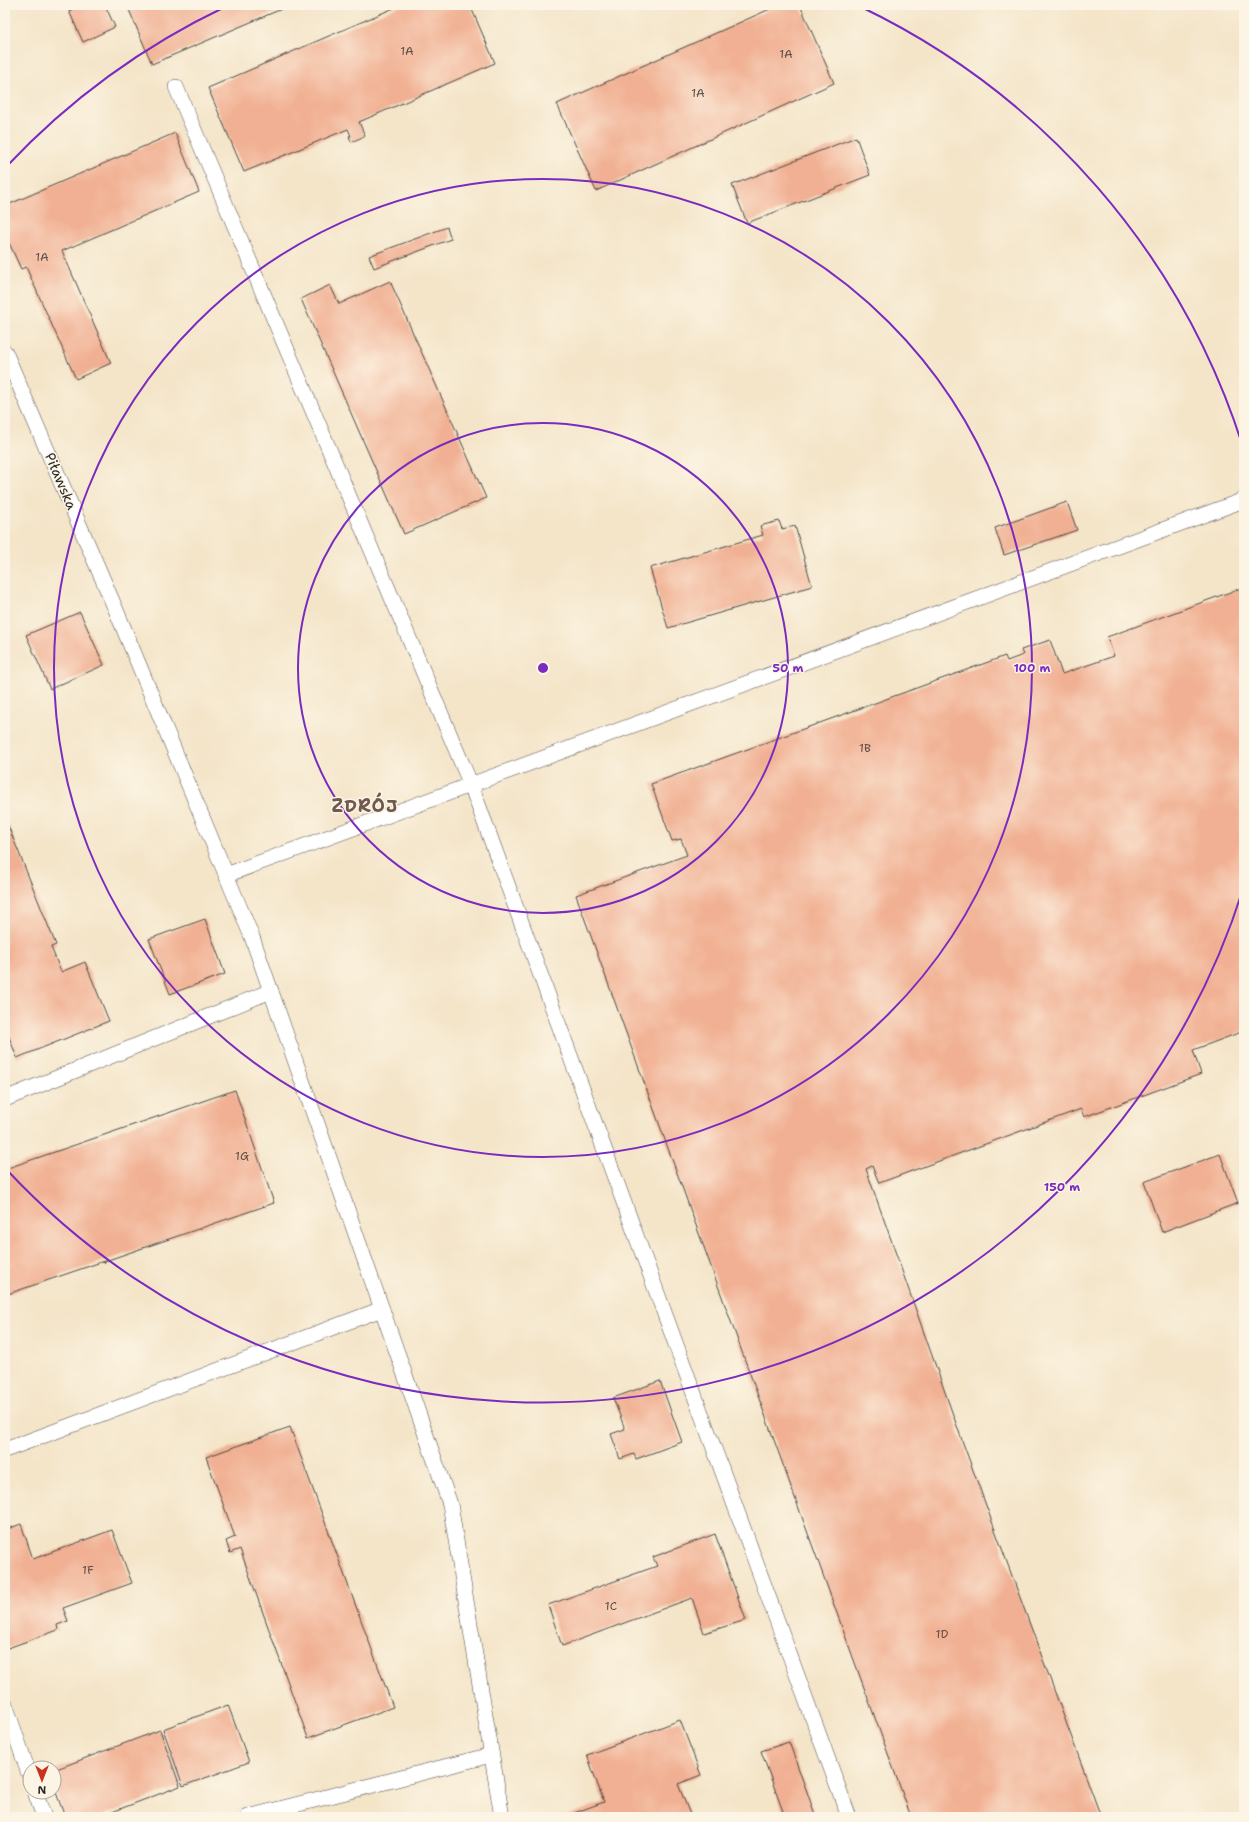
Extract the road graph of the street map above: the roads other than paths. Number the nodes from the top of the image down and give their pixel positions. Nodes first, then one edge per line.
1 (176, 87) dead end
2 (5, 352) edge
3 (1244, 500) edge
4 (471, 785) junction
5 (226, 875) junction
6 (271, 992) junction
7 (5, 1099) edge
8 (382, 1309) junction
9 (5, 1450) edge
10 (5, 1704) edge
11 (491, 1755) junction
12 (24, 1760) edge
13 (38, 1800) edge
14 (44, 1817) edge
15 (248, 1817) edge
16 (502, 1817) edge
17 (849, 1817) edge

1 - 4 lane
2 - 5 lane, Piławska
3 - 4 lane
4 - 5 lane
4 - 17 lane
5 - 6 lane, Piławska
6 - 7 lane
6 - 8 lane, Piławska
8 - 9 lane
8 - 11 lane, Piławska
10 - 12 lane
11 - 15 lane
11 - 16 lane, Piławska
13 - 14 lane

